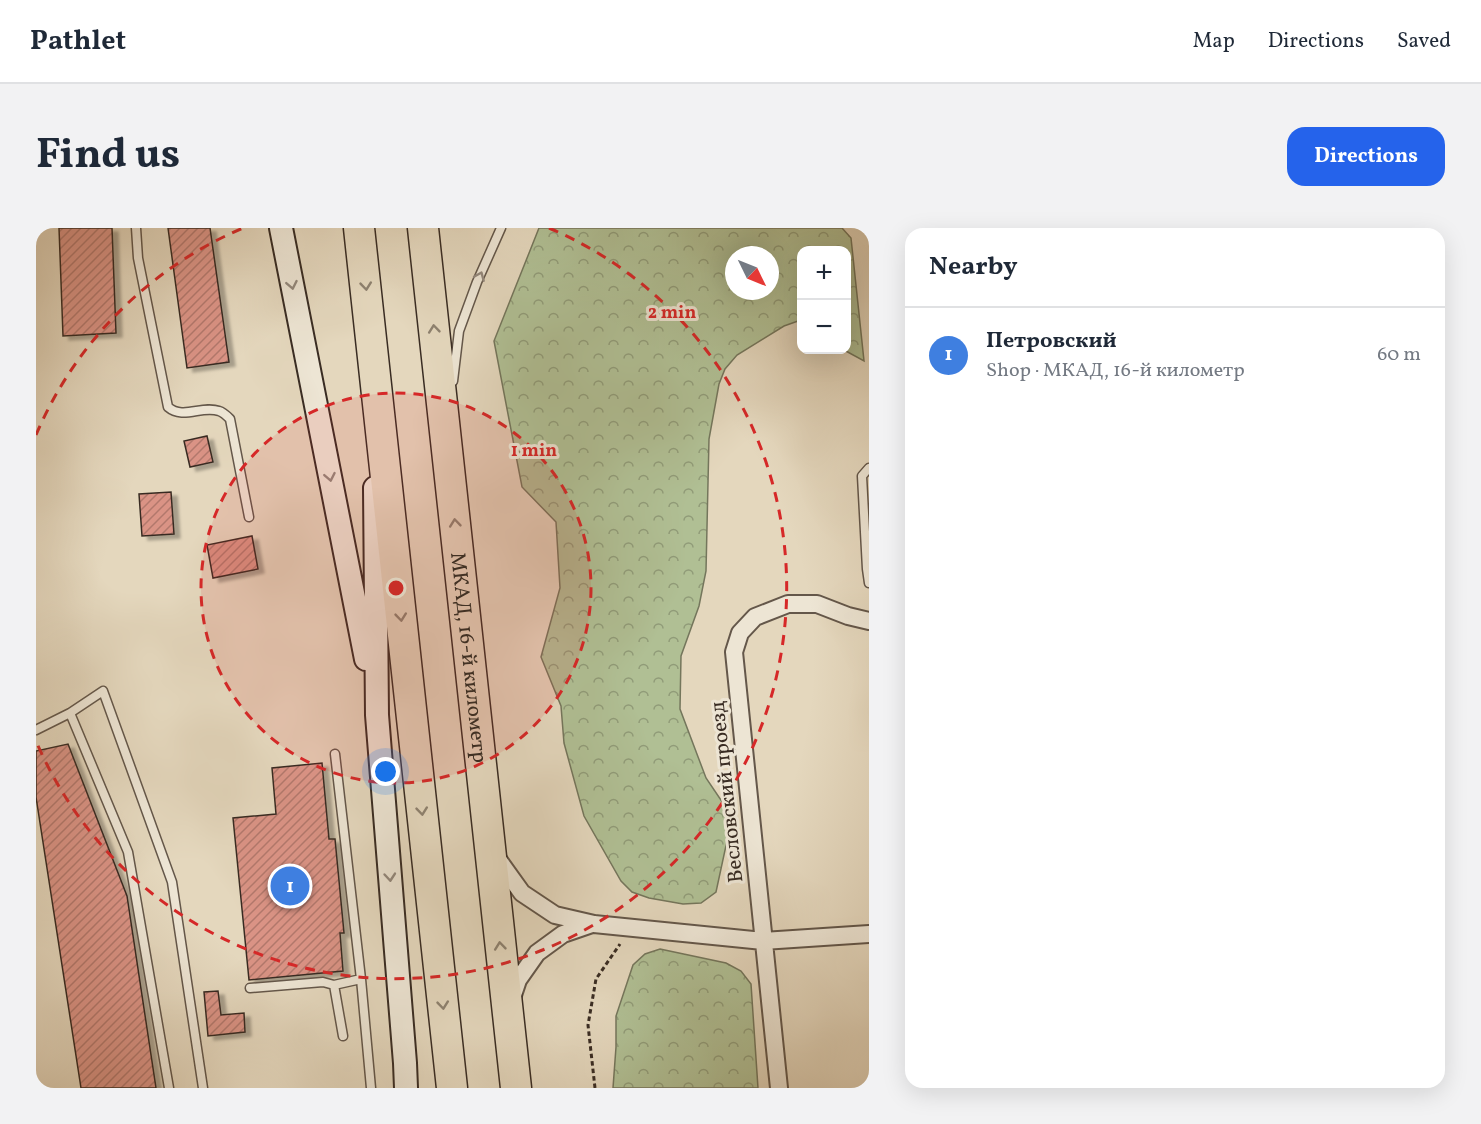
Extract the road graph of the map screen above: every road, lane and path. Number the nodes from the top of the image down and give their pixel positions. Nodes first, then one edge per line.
1 (136, 228) edge
2 (281, 228) edge
3 (359, 228) edge
4 (423, 228) edge
5 (501, 228) edge
6 (375, 371) junction
7 (452, 389) dead end
8 (450, 400) dead end
9 (445, 435) junction
10 (869, 468) edge
11 (249, 517) dead end
12 (869, 583) edge
13 (869, 621) edge
14 (70, 713) junction
15 (377, 714) junction
16 (36, 730) edge
17 (335, 754) dead end
18 (487, 822) junction
19 (594, 924) junction
20 (631, 927) junction
21 (869, 934) edge
22 (763, 941) junction
23 (361, 979) junction
24 (334, 985) junction
25 (250, 988) dead end
26 (508, 1011) junction
27 (343, 1036) dead end
28 (169, 1088) edge
29 (203, 1088) edge
30 (371, 1088) edge
31 (406, 1088) edge
32 (452, 1088) edge
33 (516, 1088) edge
34 (594, 1088) edge
35 (779, 1088) edge

1 - 11 lane
2 -> 15 main road
3 -> 6 highway
9 -> 4 highway, МКАД, 16-й километр
7 -> 5 lane
6 - 15 main road
6 -> 32 highway
8 - 9 lane
18 -> 9 highway, МКАД, 16-й километр
10 - 12 lane
13 - 22 street, Весловский проезд
14 - 16 lane
14 - 28 lane
14 - 29 lane
15 -> 31 main road
17 - 23 lane
18 - 19 street
26 -> 18 highway, МКАД, 16-й километр
19 - 20 street
19 - 26 street
20 - 22 street
20 - 34 path
21 - 22 street
22 - 35 street, Весловский проезд
23 - 24 lane
23 - 30 lane
24 - 25 lane
24 - 27 lane
26 - 33 highway, МКАД, 16-й километр

